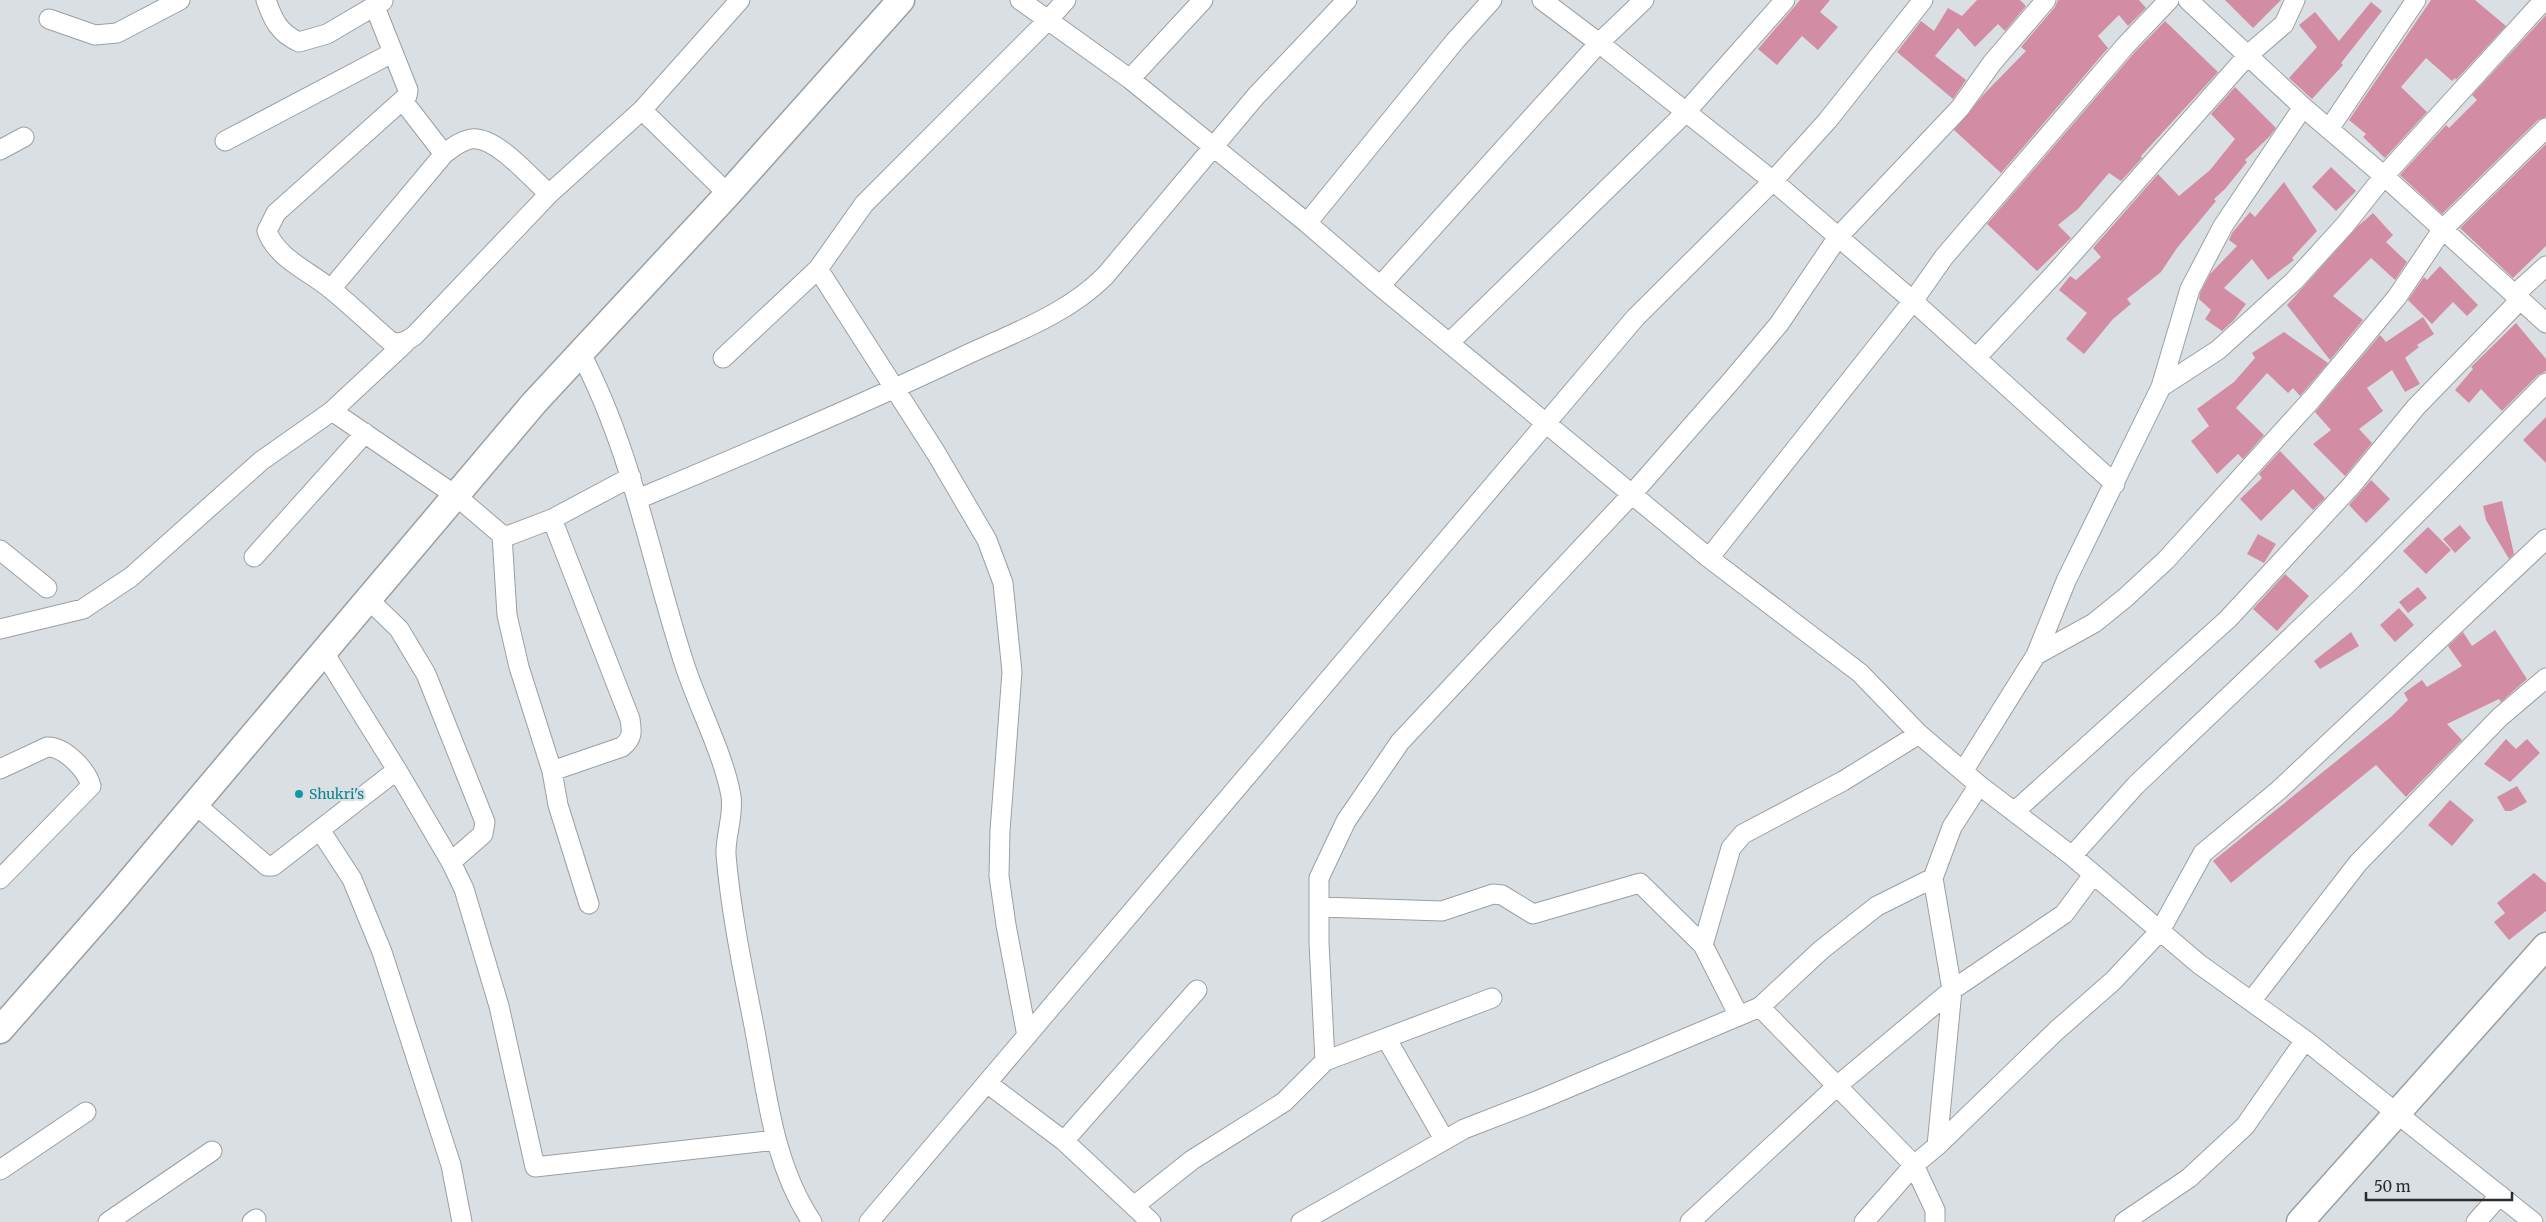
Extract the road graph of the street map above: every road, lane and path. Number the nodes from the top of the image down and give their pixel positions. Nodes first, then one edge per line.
1 (180, 0) edge
2 (266, 0) edge
3 (740, 0) edge
4 (901, 0) edge
5 (1020, 0) edge
6 (1066, 0) edge
7 (1203, 0) edge
8 (1346, 0) edge
9 (1492, 0) edge
10 (1542, 0) edge
11 (1644, 0) edge
12 (1785, 0) edge
13 (1923, 0) edge
14 (2046, 0) edge
15 (2168, 0) edge
16 (2188, 0) edge
17 (2295, 0) edge
18 (2416, 0) edge
19 (2544, 0) edge
20 (379, 4) edge
21 (49, 19) dead end
22 (1049, 20) junction
23 (1599, 43) junction
24 (392, 53) junction
25 (2248, 55) junction
26 (1130, 79) junction
27 (403, 101) junction
28 (2303, 107) junction
29 (642, 110) junction
30 (1685, 113) junction
31 (2546, 128) edge
32 (2329, 129) junction
33 (24, 138) dead end
34 (225, 141) dead end
35 (1214, 148) junction
36 (0, 150) edge
37 (444, 154) junction
38 (2384, 176) junction
39 (1774, 181) junction
40 (549, 194) junction
41 (728, 194) junction
42 (1307, 223) junction
43 (2442, 230) junction
44 (1838, 237) junction
45 (2546, 266) edge
46 (818, 269) junction
47 (1380, 286) junction
48 (330, 289) junction
49 (2517, 298) junction
50 (1913, 301) junction
51 (2546, 323) edge
52 (405, 342) junction
53 (1450, 343) junction
54 (580, 352) junction
55 (723, 358) dead end
56 (1976, 358) junction
57 (2546, 383) edge
58 (2161, 387) junction
59 (894, 390) junction
60 (332, 411) junction
61 (1548, 422) junction
62 (365, 433) junction
63 (631, 477) junction
64 (2115, 484) junction
65 (1632, 493) junction
66 (455, 495) junction
67 (638, 499) junction
68 (552, 518) junction
69 (502, 535) junction
70 (2546, 539) edge
71 (0, 550) edge
72 (254, 557) dead end
73 (1710, 558) junction
74 (47, 588) dead end
75 (367, 598) junction
76 (0, 629) edge
77 (323, 651) junction
78 (2036, 655) junction
79 (2546, 678) edge
80 (1919, 734) junction
81 (0, 769) edge
82 (398, 770) junction
83 (1964, 770) junction
84 (552, 771) junction
85 (1979, 785) junction
86 (195, 804) junction
87 (2014, 812) junction
88 (320, 830) junction
89 (2072, 856) junction
90 (451, 862) junction
91 (2093, 875) junction
92 (1933, 878) junction
93 (0, 879) edge
94 (589, 904) dead end
95 (1320, 907) junction
96 (2160, 931) junction
97 (1703, 946) junction
98 (2546, 946) edge
99 (1197, 990) dead end
100 (1952, 990) junction
101 (1492, 998) dead end
102 (2252, 1000) junction
103 (1760, 1007) junction
104 (1739, 1016) junction
105 (0, 1030) edge
106 (1027, 1036) junction
107 (1386, 1038) junction
108 (2305, 1040) junction
109 (1325, 1061) junction
110 (987, 1083) junction
111 (1837, 1086) junction
112 (86, 1112) dead end
113 (2398, 1113) junction
114 (1444, 1139) junction
115 (776, 1140) junction
116 (1064, 1141) junction
117 (1937, 1146) junction
118 (212, 1151) dead end
119 (1914, 1165) junction
120 (0, 1170) edge
121 (2500, 1195) junction
122 (1134, 1206) junction
123 (108, 1222) edge
124 (462, 1222) edge
125 (812, 1222) edge
126 (869, 1222) edge
127 (1151, 1222) edge
128 (1301, 1222) edge
129 (1690, 1222) edge
130 (1864, 1222) edge
131 (1936, 1222) edge
132 (2124, 1222) edge
133 (2300, 1222) edge
134 (2476, 1222) edge
135 (2533, 1222) edge

1 - 21 street
2 - 20 street
3 - 29 street
4 - 41 street
5 - 22 street
6 - 22 street
7 - 26 street
8 - 35 street
9 - 42 street
10 - 23 street
11 - 23 street
12 - 30 street
13 - 39 street
14 - 44 street
15 - 50 street
16 - 25 street
17 - 25 street
18 - 32 street
19 - 38 street
20 - 24 street
22 - 26 street
22 - 46 street
23 - 30 street
23 - 47 street
24 - 27 street
24 - 34 street
25 - 28 street
25 - 56 street
26 - 35 street
27 - 37 street
27 - 48 street
28 - 32 street
28 - 58 street
29 - 40 street
29 - 41 street
30 - 39 street
30 - 53 street
31 - 43 street
32 - 38 street
33 - 36 street
35 - 42 street
35 - 59 street
37 - 40 street
37 - 48 street
38 - 43 street
38 - 58 street
39 - 44 street
39 - 61 street
40 - 52 street
41 - 54 street
42 - 47 street
43 - 49 street
43 - 78 street
44 - 50 street
44 - 65 street
45 - 49 street
46 - 55 street
46 - 59 street
47 - 53 street
48 - 52 street
49 - 51 street
49 - 87 street
50 - 56 street
50 - 73 street
52 - 60 street
53 - 61 street
54 - 63 street
54 - 66 street
56 - 64 street
57 - 89 street
58 - 64 street
59 - 67 street
59 - 106 street
60 - 62 street
60 - 76 street
61 - 65 street
61 - 106 street
62 - 66 street
62 - 72 street
63 - 67 street
63 - 68 street
64 - 78 street
65 - 73 street
65 - 95 street
66 - 69 street
66 - 75 street
67 - 115 street
68 - 69 street
68 - 84 street
69 - 84 street
70 - 96 street
71 - 74 street
73 - 80 street
75 - 77 street
75 - 90 street
77 - 82 street
77 - 86 street
78 - 83 street
79 - 102 street
80 - 83 street
80 - 97 street
81 - 93 street
82 - 88 street
82 - 90 street
83 - 85 street
84 - 94 street
85 - 87 street
85 - 92 street
86 - 88 street
86 - 105 street
87 - 89 street
88 - 124 street
89 - 91 street
90 - 115 street
91 - 96 street
91 - 100 street
92 - 100 street
92 - 103 street
95 - 97 street
95 - 109 street
96 - 102 street
96 - 117 street
97 - 104 street
98 - 113 street
99 - 116 street
100 - 111 street
100 - 117 street
101 - 107 street
102 - 108 street
103 - 104 street
103 - 111 street
104 - 114 street
106 - 110 street
107 - 109 street
107 - 114 street
108 - 113 street
108 - 132 street
109 - 122 street
110 - 116 street
110 - 126 street
111 - 119 street
111 - 129 street
112 - 120 street
113 - 121 street
113 - 133 street
114 - 128 street
115 - 125 street
116 - 122 street
117 - 119 street
118 - 123 street
119 - 130 street
119 - 131 street
121 - 134 street
121 - 135 street
122 - 127 street

